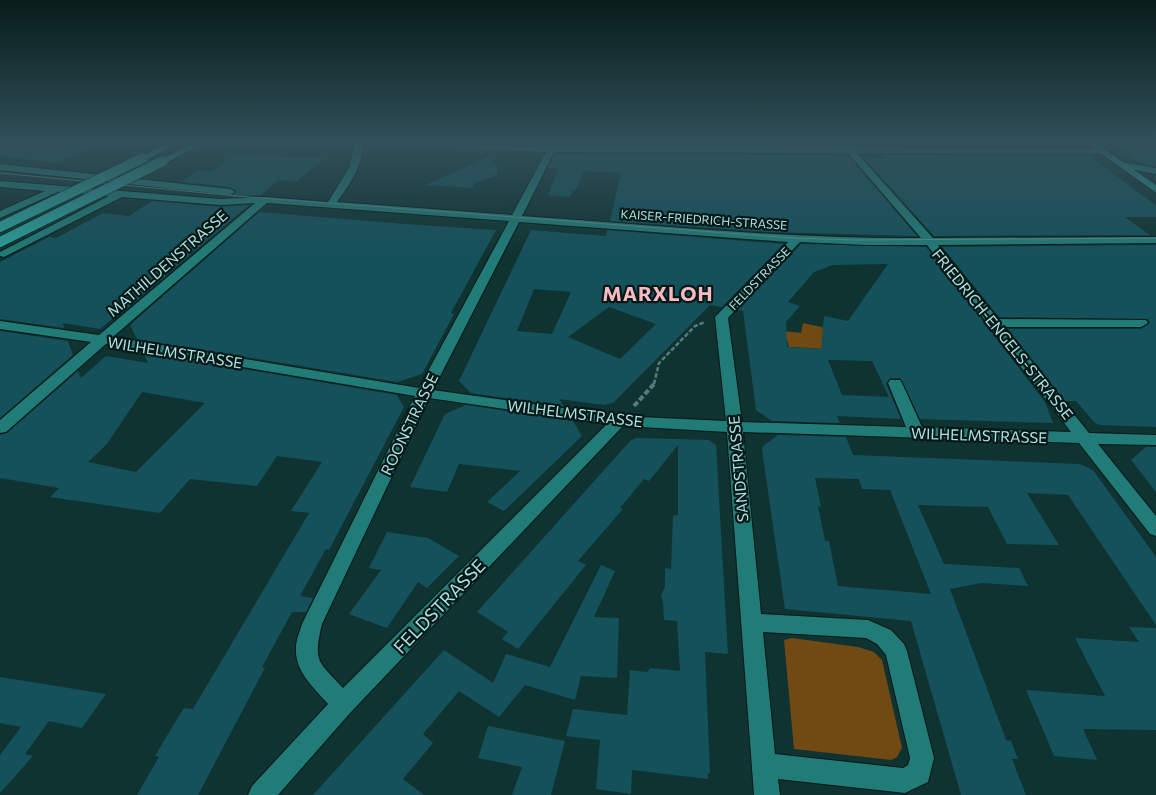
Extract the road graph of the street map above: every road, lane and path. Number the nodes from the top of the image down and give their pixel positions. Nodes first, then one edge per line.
1 (96, 181) edge
2 (123, 181) edge
3 (131, 181) edge
4 (347, 181) edge
5 (535, 181) edge
6 (877, 181) edge
7 (1145, 181) edge
8 (0, 184) edge
9 (57, 188) junction
10 (1156, 189) edge
11 (120, 194) junction
12 (251, 199) junction
13 (265, 200) junction
14 (331, 204) junction
15 (0, 215) edge
16 (515, 218) junction
17 (0, 227) edge
18 (797, 239) junction
19 (1156, 240) edge
20 (929, 241) junction
21 (0, 242) edge
22 (1, 254) edge
23 (721, 317) junction
24 (994, 323) junction
25 (1142, 323) dead end
26 (0, 325) edge
27 (104, 340) junction
28 (895, 383) dead end
29 (424, 393) junction
30 (619, 421) junction
31 (734, 427) junction
32 (0, 428) edge
33 (917, 433) junction
34 (1086, 438) junction
35 (1156, 440) edge
36 (1156, 529) edge
37 (752, 622) junction
38 (343, 704) junction
39 (764, 765) junction
40 (262, 795) edge
41 (767, 795) edge

1 - 17 highway, bridge
2 - 21 highway, bridge
3 - 12 street, KAISER-FRIEDRICH-STRASSE
4 - 14 street
5 - 16 street, ROONSTRASSE
6 - 20 street, FRIEDRICH-ENGELS-STRASSE
7 - 10 main road
8 - 9 street, KAISER-FRIEDRICH-STRASSE
9 - 11 street, KAISER-FRIEDRICH-STRASSE
9 - 15 street
11 - 12 street, KAISER-FRIEDRICH-STRASSE
11 - 22 street
12 - 13 street, KAISER-FRIEDRICH-STRASSE
13 - 14 street, KAISER-FRIEDRICH-STRASSE
13 - 27 street, MATHILDENSTRASSE
14 - 16 street, KAISER-FRIEDRICH-STRASSE
16 - 18 street, KAISER-FRIEDRICH-STRASSE
16 - 29 street, ROONSTRASSE
18 - 20 street, KAISER-FRIEDRICH-STRASSE
18 - 23 street, FELDSTRASSE
19 - 20 street, KAISER-FRIEDRICH-STRASSE
20 - 24 street, FRIEDRICH-ENGELS-STRASSE
23 - 30 path
23 - 31 street, SANDSTRASSE
24 - 25 street
24 - 34 street, FRIEDRICH-ENGELS-STRASSE
26 - 27 street, WILHELMSTRASSE
27 - 29 street, WILHELMSTRASSE
27 - 32 street, MATHILDENSTRASSE
28 - 33 street
29 - 30 street, WILHELMSTRASSE
29 - 38 street, ROONSTRASSE
30 - 31 street, WILHELMSTRASSE
30 - 38 street, FELDSTRASSE
31 - 33 street, WILHELMSTRASSE
31 - 37 street, SANDSTRASSE
33 - 34 street, WILHELMSTRASSE
34 - 35 street, WILHELMSTRASSE
34 - 36 street, FRIEDRICH-ENGELS-STRASSE
37 - 39 street, SANDSTRASSE
37 - 39 street
38 - 40 street, FELDSTRASSE
39 - 41 street, SANDSTRASSE

